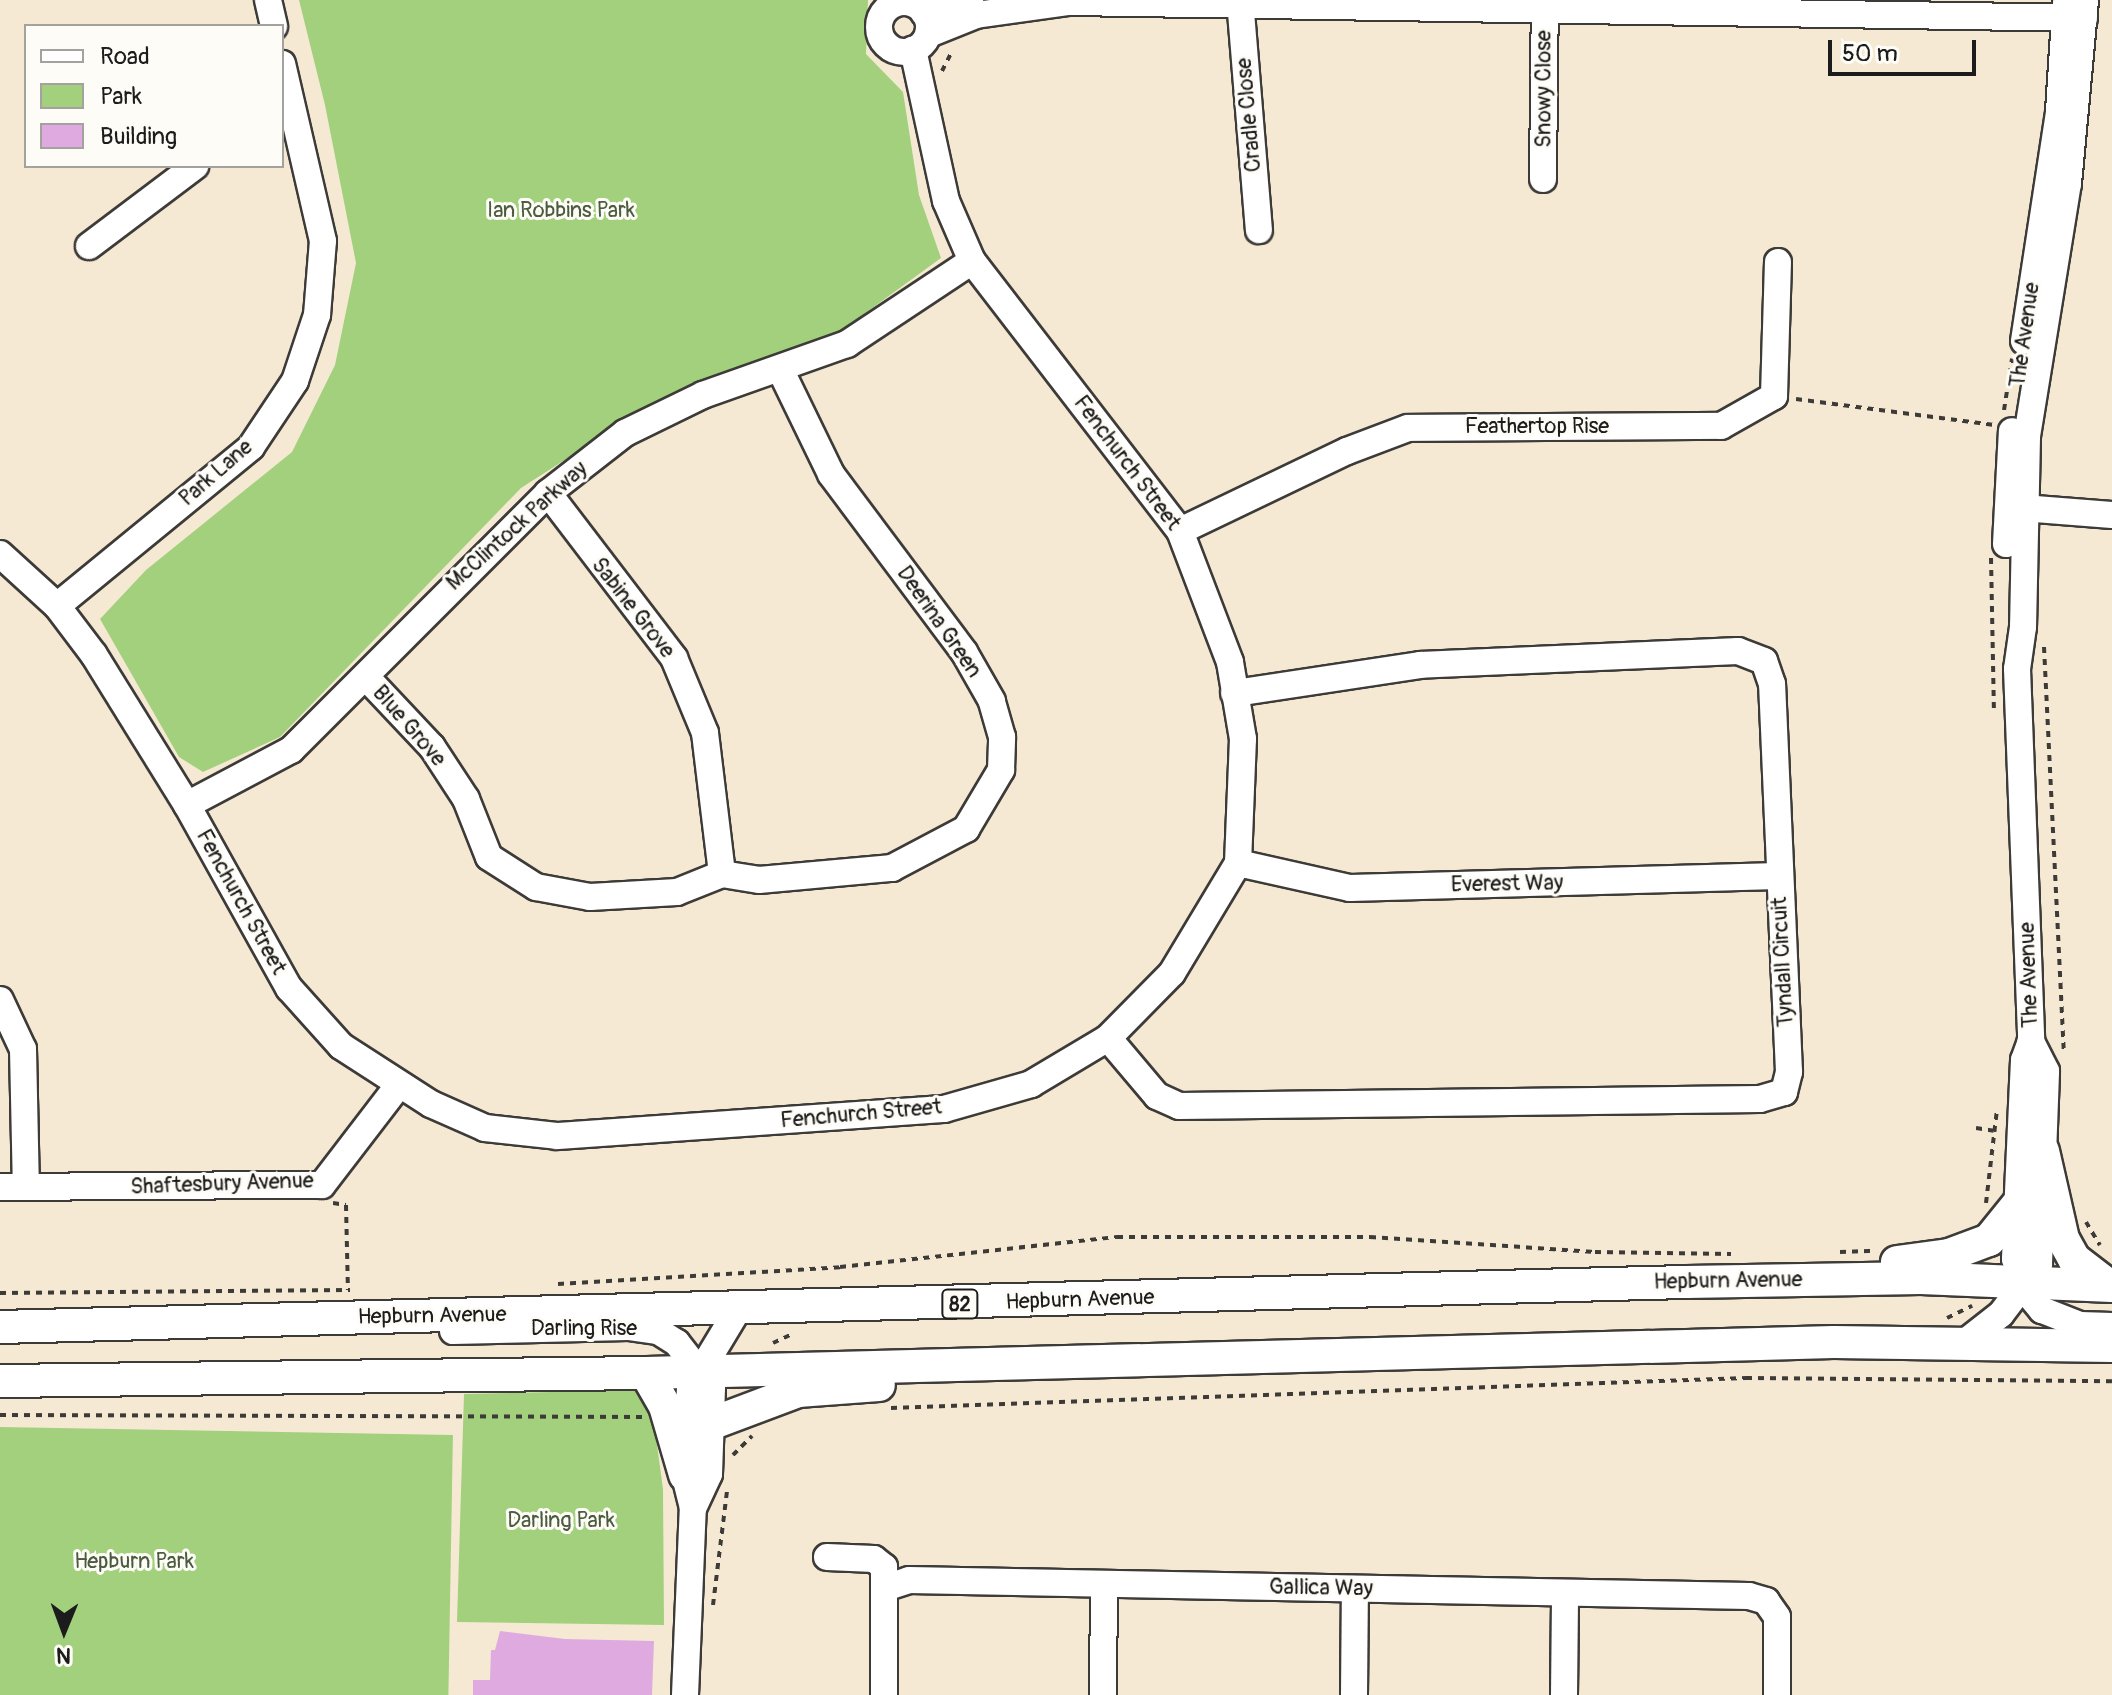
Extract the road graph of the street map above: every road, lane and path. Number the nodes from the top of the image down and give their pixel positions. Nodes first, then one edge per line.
1 (268, 0) edge
2 (970, 0) edge
3 (897, 2) edge
4 (1240, 3) edge
5 (1544, 3) edge
6 (2075, 9) edge
7 (274, 24) edge
8 (921, 43) junction
9 (957, 46) dead end
10 (284, 84) edge
11 (290, 142) edge
12 (192, 168) edge
13 (1543, 179) dead end
14 (1259, 230) dead end
15 (89, 246) dead end
16 (972, 261) junction
17 (1778, 262) dead end
18 (2013, 351) dead end
19 (781, 371) junction
20 (1774, 396) junction
21 (548, 493) junction
22 (2016, 507) junction
23 (2112, 515) edge
24 (1180, 531) junction
25 (1992, 546) dead end
26 (0, 554) edge
27 (57, 606) junction
28 (2044, 631) dead end
29 (366, 677) junction
30 (1234, 693) junction
31 (1994, 715) dead end
32 (187, 805) junction
33 (1238, 863) junction
34 (722, 874) junction
35 (1779, 876) junction
36 (0, 1000) edge
37 (1108, 1038) junction
38 (2031, 1041) junction
39 (2065, 1060) dead end
40 (398, 1086) junction
41 (1998, 1104) dead end
42 (1976, 1128) dead end
43 (1994, 1131) junction
44 (2043, 1151) junction
45 (13, 1187) edge
46 (298, 1187) junction
47 (2018, 1204) junction
48 (2080, 1211) dead end
49 (1983, 1236) junction
50 (1880, 1250) dead end
51 (1835, 1252) dead end
52 (1745, 1254) dead end
53 (2073, 1256) junction
54 (2109, 1276) edge
55 (2026, 1281) junction
56 (1686, 1282) junction
57 (549, 1285) dead end
58 (0, 1293) edge
59 (357, 1299) junction
60 (737, 1311) junction
61 (2112, 1326) edge
62 (0, 1327) edge
63 (1964, 1343) junction
64 (2112, 1346) edge
65 (1056, 1362) junction
66 (699, 1369) junction
67 (646, 1373) junction
68 (0, 1381) edge
69 (2112, 1381) edge
70 (665, 1406) junction
71 (880, 1409) dead end
72 (0, 1415) edge
73 (754, 1420) junction
74 (713, 1423) junction
75 (732, 1462) dead end
76 (685, 1475) junction
77 (727, 1489) dead end
78 (693, 1508) junction
79 (827, 1557) dead end
80 (1104, 1584) junction
81 (888, 1587) junction
82 (1355, 1589) junction
83 (1565, 1593) junction
84 (712, 1613) dead end
85 (685, 1695) edge
86 (884, 1695) edge
87 (1103, 1695) edge
88 (1354, 1695) edge
89 (1564, 1695) edge
90 (1777, 1695) edge

1 - 7 street
2 - 8 street
3 - 8 street
3 - 8 street
4 - 5 street
4 - 8 street
4 - 14 street, Cradle Close
5 - 6 street
5 - 13 street, Snowy Close
6 - 22 street, The Avenue
8 - 9 path
8 - 16 street, Fenchurch Street
10 - 11 street, Park Lane
11 - 27 street, Park Lane
12 - 15 street
16 - 19 street, McClintock Parkway
16 - 24 street, Fenchurch Street
17 - 20 street
18 - 20 path
19 - 21 street, McClintock Parkway
19 - 34 street, Deerina Green
20 - 24 street, Feathertop Rise
21 - 29 street, McClintock Parkway
21 - 34 street, Sabine Grove
22 - 23 street
22 - 38 street, The Avenue
24 - 30 street, Fenchurch Street
25 - 31 path
26 - 27 street, Fenchurch Street
27 - 32 street, Fenchurch Street
28 - 39 path
29 - 32 street, McClintock Parkway
29 - 34 street, Blue Grove
30 - 33 street, Fenchurch Street
30 - 35 street, Tyndall Circuit
32 - 40 street, Fenchurch Street
33 - 35 street, Everest Way
33 - 37 street, Fenchurch Street
35 - 37 street, Tyndall Circuit
36 - 45 street
37 - 40 street, Fenchurch Street
38 - 44 street, The Avenue
38 - 47 street, The Avenue
40 - 46 street, Shaftesbury Avenue
41 - 43 path
42 - 43 path
43 - 49 path
44 - 53 main road
44 - 55 street, The Avenue
45 - 46 street, Shaftesbury Avenue
46 - 59 path
47 - 49 main road
47 - 55 street, The Avenue
48 - 54 path
49 - 56 main road
50 - 51 path
52 - 57 path
53 - 54 main road
53 - 54 path
54 - 55 main road, Hepburn Avenue / 82
55 - 56 main road, Hepburn Avenue / 82
55 - 61 street, The Avenue
55 - 63 street, The Avenue
56 - 60 main road, Hepburn Avenue / 82
58 - 59 path
59 - 60 main road, Hepburn Avenue / 82
59 - 62 main road, Hepburn Avenue / 82
59 - 66 street, Darling Rise
60 - 66 street, Darling Rise
63 - 64 main road
63 - 65 main road
65 - 66 main road
65 - 73 main road
66 - 67 main road
66 - 74 street, Darling Rise
66 - 76 street, Darling Rise
67 - 68 main road
67 - 70 main road
69 - 71 path
70 - 72 path
70 - 76 main road
73 - 74 main road
73 - 75 path
74 - 78 street, Darling Rise
76 - 78 street, Darling Rise
77 - 84 path
78 - 85 street, Darling Rise
79 - 81 street
80 - 81 street, Gallica Way
80 - 82 street, Gallica Way
80 - 87 street
81 - 86 street
82 - 83 street, Gallica Way
82 - 88 street
83 - 89 street
83 - 90 street, Gallica Way

